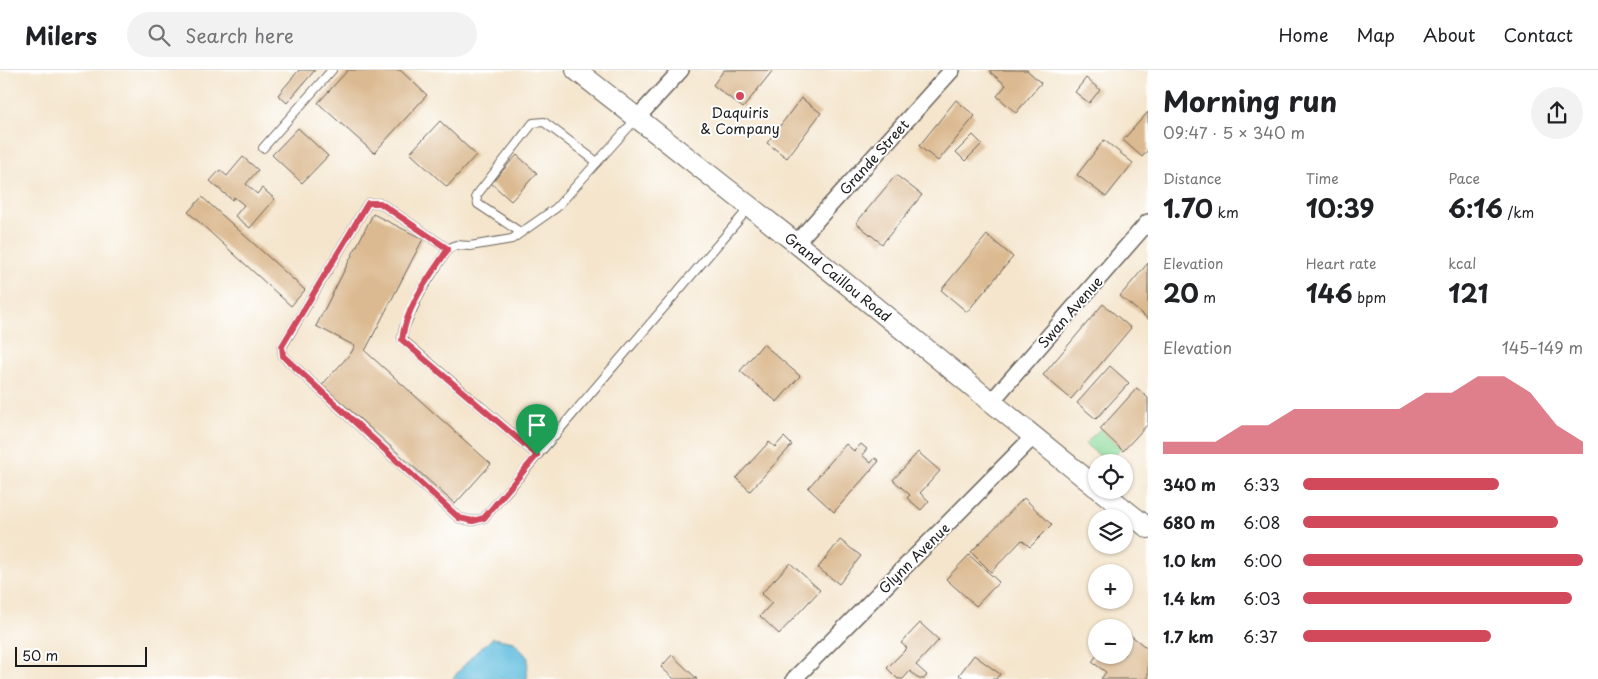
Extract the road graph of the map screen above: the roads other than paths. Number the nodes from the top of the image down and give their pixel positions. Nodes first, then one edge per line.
1 (332, 70) edge
2 (576, 70) edge
3 (681, 70) edge
4 (952, 70) edge
5 (637, 118) junction
6 (263, 148) dead end
7 (597, 162) junction
8 (750, 207) junction
9 (1148, 222) edge
10 (520, 232) junction
11 (796, 243) junction
12 (448, 249) junction
13 (992, 401) junction
14 (1033, 437) junction
15 (537, 455) junction
16 (1088, 481) edge
17 (1111, 499) edge
18 (1148, 528) edge
19 (794, 679) edge

1 - 6 lane
2 - 5 main road, Grand Caillou Road
3 - 5 street
4 - 11 street, Grande Street
5 - 7 lane
5 - 8 main road, Grand Caillou Road
7 - 10 lane
7 - 10 lane
8 - 11 main road, Grand Caillou Road
8 - 15 lane
9 - 13 street, Swan Avenue
10 - 12 lane
11 - 13 main road, Grand Caillou Road
12 - 15 lane
12 - 15 lane
13 - 14 main road, Grand Caillou Road
14 - 16 main road, Grand Caillou Road
14 - 19 street, Glynn Avenue
17 - 18 main road

